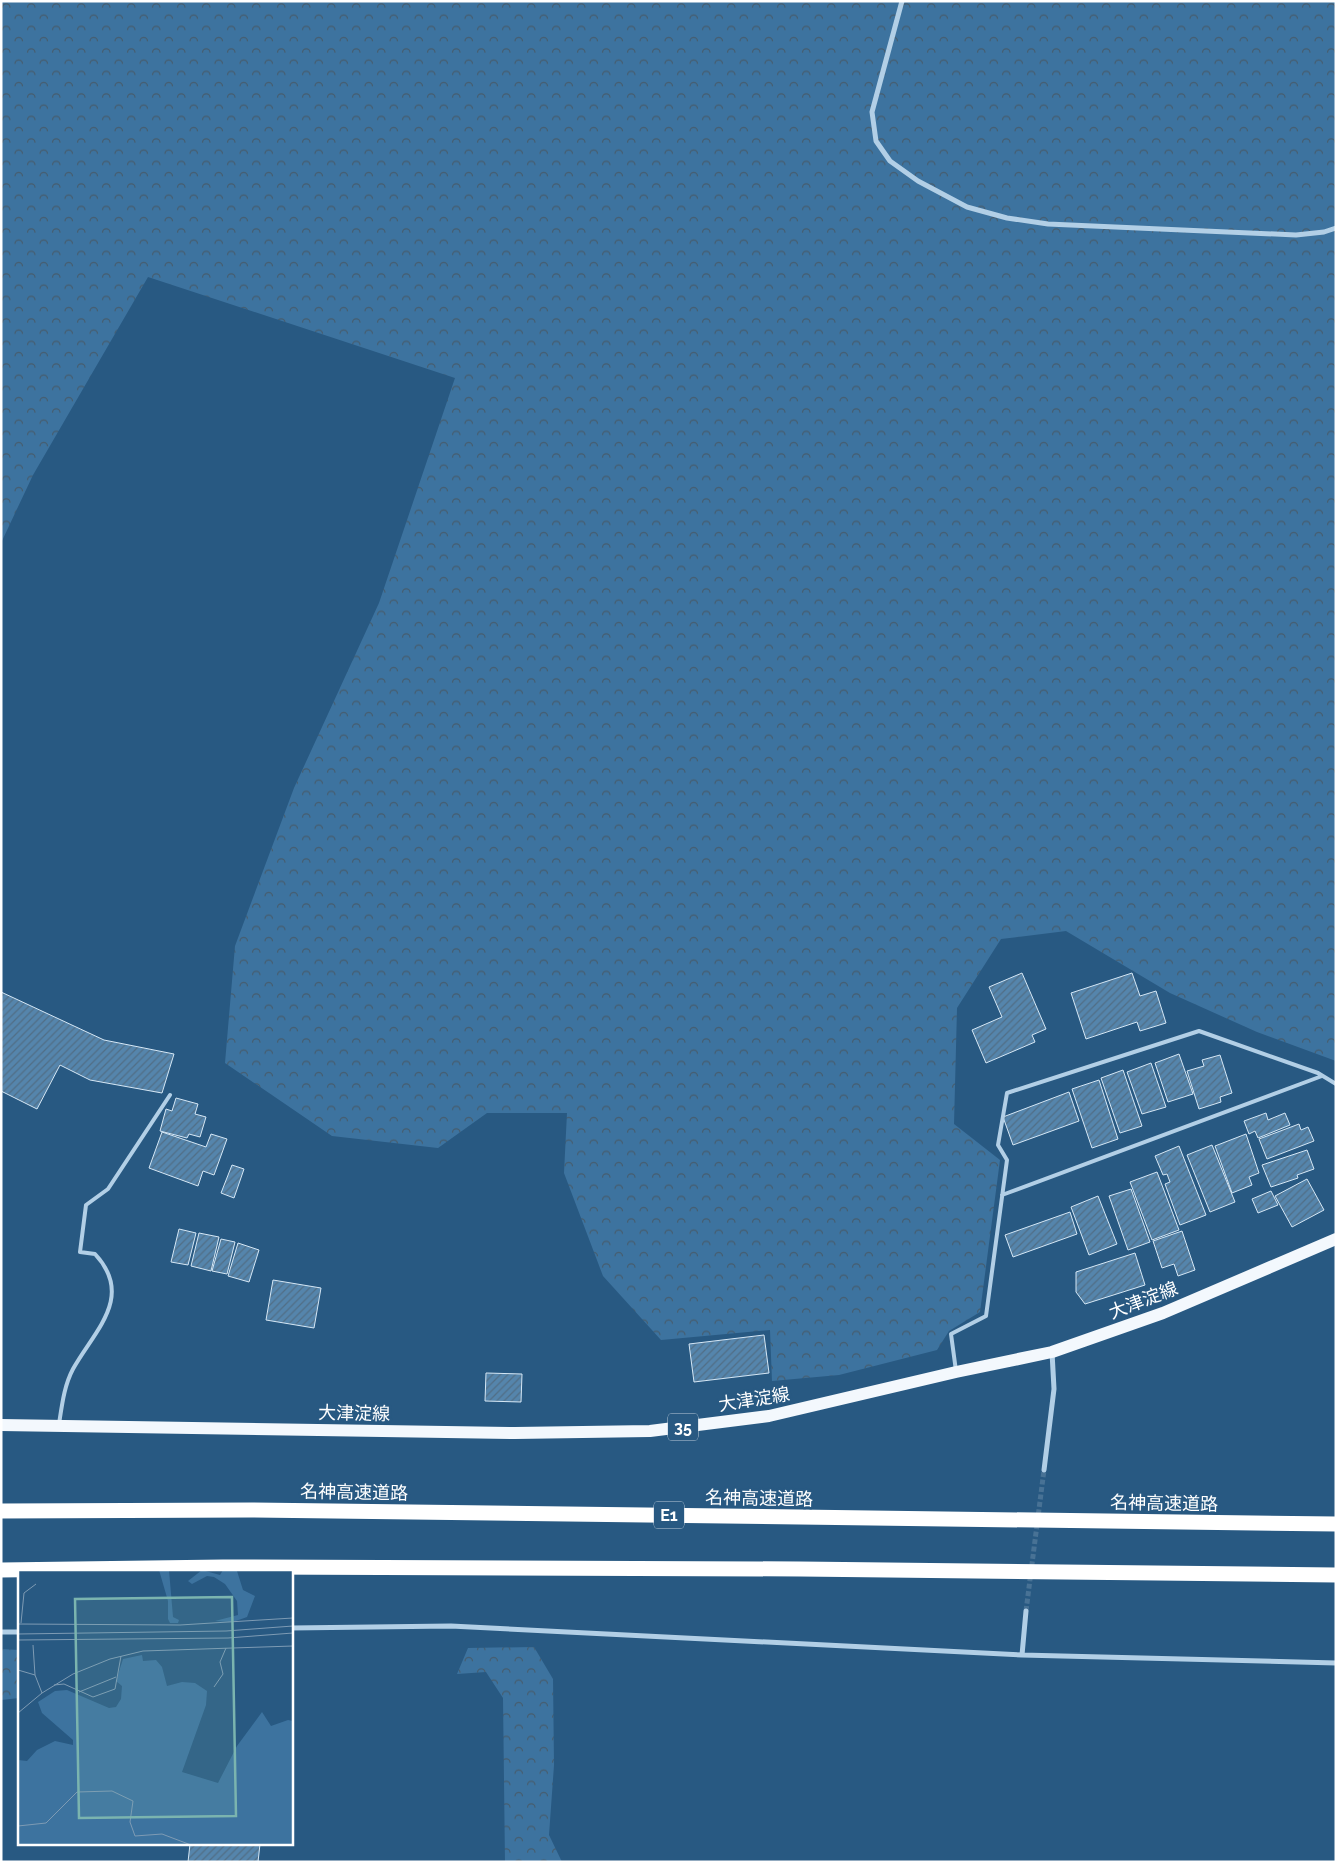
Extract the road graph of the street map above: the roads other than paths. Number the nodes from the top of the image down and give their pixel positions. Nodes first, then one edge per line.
1 (902, 1) edge
2 (1336, 228) edge
3 (1322, 1076) junction
4 (1336, 1084) edge
5 (170, 1095) dead end
6 (1002, 1195) junction
7 (1336, 1239) edge
8 (1052, 1352) junction
9 (956, 1372) junction
10 (1, 1425) edge
11 (59, 1426) junction
12 (1044, 1470) tunnel mouth
13 (1, 1511) edge
14 (1336, 1524) edge
15 (1, 1570) edge
16 (1336, 1575) edge
17 (1026, 1611) tunnel mouth
18 (292, 1628) edge
19 (1, 1632) edge
20 (18, 1632) edge
21 (1022, 1655) junction
22 (1336, 1663) edge

1 - 2 street
3 - 4 lane
3 - 6 lane
3 - 6 lane
5 - 11 lane
6 - 9 lane
7 - 8 main road, 大津淀線 / 35
8 - 9 main road, 大津淀線 / 35
8 - 12 street
9 - 11 main road, 大津淀線 / 35
10 - 11 main road, 大津淀線 / 35
13 - 14 highway, 名神高速道路 / E1
15 - 16 highway
17 - 21 street
18 - 21 street
19 - 20 street
21 - 22 street

